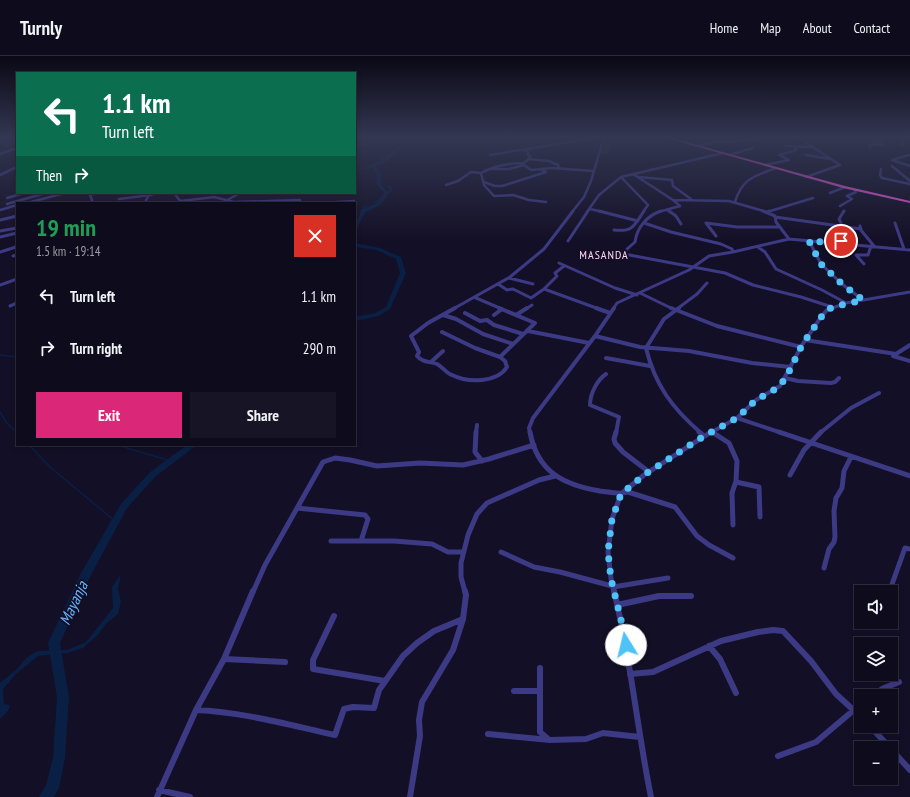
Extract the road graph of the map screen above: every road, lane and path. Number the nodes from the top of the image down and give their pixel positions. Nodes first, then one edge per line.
1 (594, 171) edge
2 (485, 172) edge
3 (545, 172) edge
4 (643, 172) edge
5 (768, 172) edge
6 (788, 172) edge
7 (823, 172) edge
8 (881, 172) edge
9 (898, 172) edge
10 (481, 173) junction
11 (633, 174) junction
12 (621, 177) junction
13 (638, 177) junction
14 (806, 177) junction
15 (484, 182) junction
16 (910, 182) edge
17 (446, 185) dead end
18 (844, 188) junction
19 (855, 190) junction
20 (830, 193) dead end
21 (21, 194) edge
22 (42, 194) edge
23 (61, 194) edge
24 (94, 194) edge
25 (153, 194) edge
26 (175, 194) edge
27 (238, 194) edge
28 (150, 195) junction
29 (7, 198) dead end
30 (813, 198) dead end
31 (119, 199) dead end
32 (230, 199) junction
33 (673, 200) junction
34 (693, 200) junction
35 (262, 201) edge
36 (337, 201) edge
37 (354, 201) dead end
38 (31, 202) edge
39 (92, 202) edge
40 (146, 202) edge
41 (181, 202) edge
42 (299, 202) edge
43 (546, 202) dead end
44 (735, 202) junction
45 (910, 202) edge
46 (7, 204) dead end
47 (16, 206) edge
48 (840, 206) dead end
49 (590, 209) junction
50 (0, 210) edge
51 (667, 210) junction
52 (844, 211) dead end
53 (768, 212) junction
54 (16, 216) edge
55 (775, 217) junction
56 (0, 220) edge
57 (638, 221) junction
58 (644, 223) junction
59 (895, 223) dead end
60 (681, 224) dead end
61 (780, 227) junction
62 (840, 227) junction
63 (16, 228) edge
64 (614, 230) dead end
65 (0, 231) edge
66 (16, 233) edge
67 (716, 236) dead end
68 (836, 236) dead end
69 (0, 237) edge
70 (789, 239) junction
71 (568, 241) dead end
72 (809, 241) junction
73 (840, 243) junction
74 (16, 246) edge
75 (873, 246) junction
76 (758, 247) junction
77 (904, 249) junction
78 (910, 250) edge
79 (0, 252) edge
80 (733, 252) junction
81 (16, 255) edge
82 (13, 256) dead end
83 (559, 263) dead end
84 (864, 264) dead end
85 (564, 266) junction
86 (694, 266) junction
87 (509, 278) junction
88 (16, 280) edge
89 (498, 284) junction
90 (533, 284) dead end
91 (707, 284) dead end
92 (0, 285) edge
93 (544, 289) junction
94 (910, 292) edge
95 (639, 294) junction
96 (476, 298) junction
97 (863, 300) junction
98 (846, 303) junction
99 (16, 304) edge
100 (532, 305) dead end
101 (10, 306) dead end
102 (832, 307) junction
103 (502, 309) junction
104 (675, 310) junction
105 (465, 313) dead end
106 (610, 314) junction
107 (443, 315) junction
108 (494, 315) dead end
109 (516, 315) junction
110 (528, 331) junction
111 (442, 332) dead end
112 (523, 334) junction
113 (595, 336) junction
114 (805, 340) junction
115 (589, 343) junction
116 (513, 344) junction
117 (910, 345) edge
118 (801, 347) junction
119 (646, 348) junction
120 (443, 351) dead end
121 (878, 352) junction
122 (500, 357) junction
123 (606, 358) dead end
124 (910, 361) edge
125 (431, 362) junction
126 (650, 366) junction
127 (791, 367) junction
128 (606, 374) dead end
129 (786, 378) junction
130 (839, 378) dead end
131 (879, 393) dead end
132 (737, 418) junction
133 (477, 425) dead end
134 (711, 432) junction
135 (704, 436) junction
136 (809, 444) junction
137 (534, 445) junction
138 (851, 457) junction
139 (482, 461) junction
140 (649, 472) junction
141 (790, 475) dead end
142 (557, 476) junction
143 (910, 476) edge
144 (736, 482) junction
145 (621, 494) junction
146 (297, 508) junction
147 (760, 518) dead end
148 (733, 524) dead end
149 (331, 541) dead end
150 (361, 541) junction
151 (910, 549) edge
152 (463, 552) junction
153 (501, 552) dead end
154 (733, 558) dead end
155 (824, 568) dead end
156 (668, 578) dead end
157 (892, 585) edge
158 (612, 586) junction
159 (691, 596) dead end
160 (618, 605) junction
161 (334, 616) dead end
162 (464, 619) junction
163 (709, 646) junction
164 (224, 659) junction
165 (285, 662) dead end
166 (540, 668) dead end
167 (630, 674) junction
168 (385, 680) junction
169 (899, 682) dead end
170 (882, 689) edge
171 (514, 691) dead end
172 (540, 691) junction
173 (736, 692) dead end
174 (196, 710) junction
175 (853, 710) joint
176 (876, 733) edge
177 (488, 734) dead end
178 (640, 737) junction
179 (550, 740) junction
180 (883, 741) edge
181 (778, 756) dead end
182 (898, 757) edge
183 (910, 770) edge
184 (158, 793) edge
185 (190, 797) edge
186 (410, 797) edge
187 (652, 797) edge

1 - 87 street
2 - 10 street
3 - 15 street
4 - 11 street
5 - 44 street
6 - 14 highway
7 - 14 street
8 - 16 street
9 - 16 street
10 - 15 street
10 - 17 street
11 - 12 street
11 - 13 street
12 - 49 street
12 - 57 street
13 - 33 street
13 - 34 street
14 - 18 highway
15 - 43 street
18 - 19 highway
18 - 20 street
19 - 45 highway
19 - 48 street
21 - 29 street
22 - 46 street
23 - 38 street
24 - 39 street
25 - 28 street
26 - 41 street
27 - 32 street
28 - 31 street
28 - 40 street
30 - 53 street
32 - 35 street
32 - 41 street
33 - 34 street
33 - 51 street
34 - 44 street
35 - 42 street
36 - 37 street
44 - 53 street
47 - 50 street
49 - 57 street
49 - 71 street
51 - 58 street
51 - 60 street
52 - 62 street
53 - 55 street
54 - 56 street
55 - 61 street
55 - 62 street
57 - 64 street
58 - 80 street
58 - 86 street
59 - 77 street
61 - 67 street
61 - 70 street
62 - 75 street
63 - 65 street
66 - 69 street
68 - 73 street
70 - 72 street
70 - 76 street
72 - 73 street
72 - 97 street
73 - 75 street
74 - 79 street
75 - 77 street
75 - 84 street
76 - 80 street
76 - 98 street
77 - 78 street
80 - 86 street
81 - 82 street
83 - 85 street
85 - 93 street
85 - 95 street
86 - 95 street
86 - 102 street
87 - 89 street
87 - 90 street
88 - 92 street
89 - 93 street
89 - 96 street
91 - 104 street
93 - 106 street
94 - 97 street
95 - 104 street
95 - 106 street
96 - 103 street
96 - 107 street
97 - 98 street
98 - 102 street
99 - 101 street
100 - 109 street
102 - 114 street
103 - 108 street
103 - 109 street
104 - 118 street
104 - 119 street
105 - 112 street
106 - 113 street
107 - 116 street
107 - 125 street
109 - 110 street
110 - 112 street
110 - 115 street
111 - 122 street
112 - 116 street
113 - 115 street
113 - 119 street
114 - 118 street
114 - 121 street
115 - 137 street
116 - 122 street
117 - 121 street
118 - 127 street
119 - 126 street
119 - 127 street
120 - 125 street
121 - 124 street
122 - 125 street
123 - 126 street
126 - 135 street
127 - 129 street
128 - 140 street
129 - 130 street
129 - 132 street
131 - 136 street
132 - 134 street
132 - 136 street
133 - 139 street
134 - 135 street
134 - 144 street
135 - 140 street
136 - 138 street
136 - 141 street
137 - 139 street
137 - 142 street
138 - 143 street
138 - 155 street
139 - 146 street
140 - 145 street
142 - 145 street
142 - 152 street
144 - 147 street
144 - 148 street
145 - 154 street
145 - 158 street
146 - 150 street
146 - 164 street
149 - 150 street
150 - 152 street
151 - 157 street
152 - 162 street
153 - 158 street
156 - 158 street
158 - 160 street
159 - 160 street
160 - 167 street
161 - 168 street
162 - 168 street
162 - 186 street
163 - 167 street
163 - 173 street
163 - 175 street
164 - 165 street
164 - 174 street
166 - 172 street
167 - 178 street
168 - 174 street
169 - 170 street
171 - 172 street
172 - 179 street
174 - 184 street
175 - 181 street
176 - 180 street
177 - 179 street
178 - 179 street
178 - 187 street
182 - 183 street
184 - 185 street

